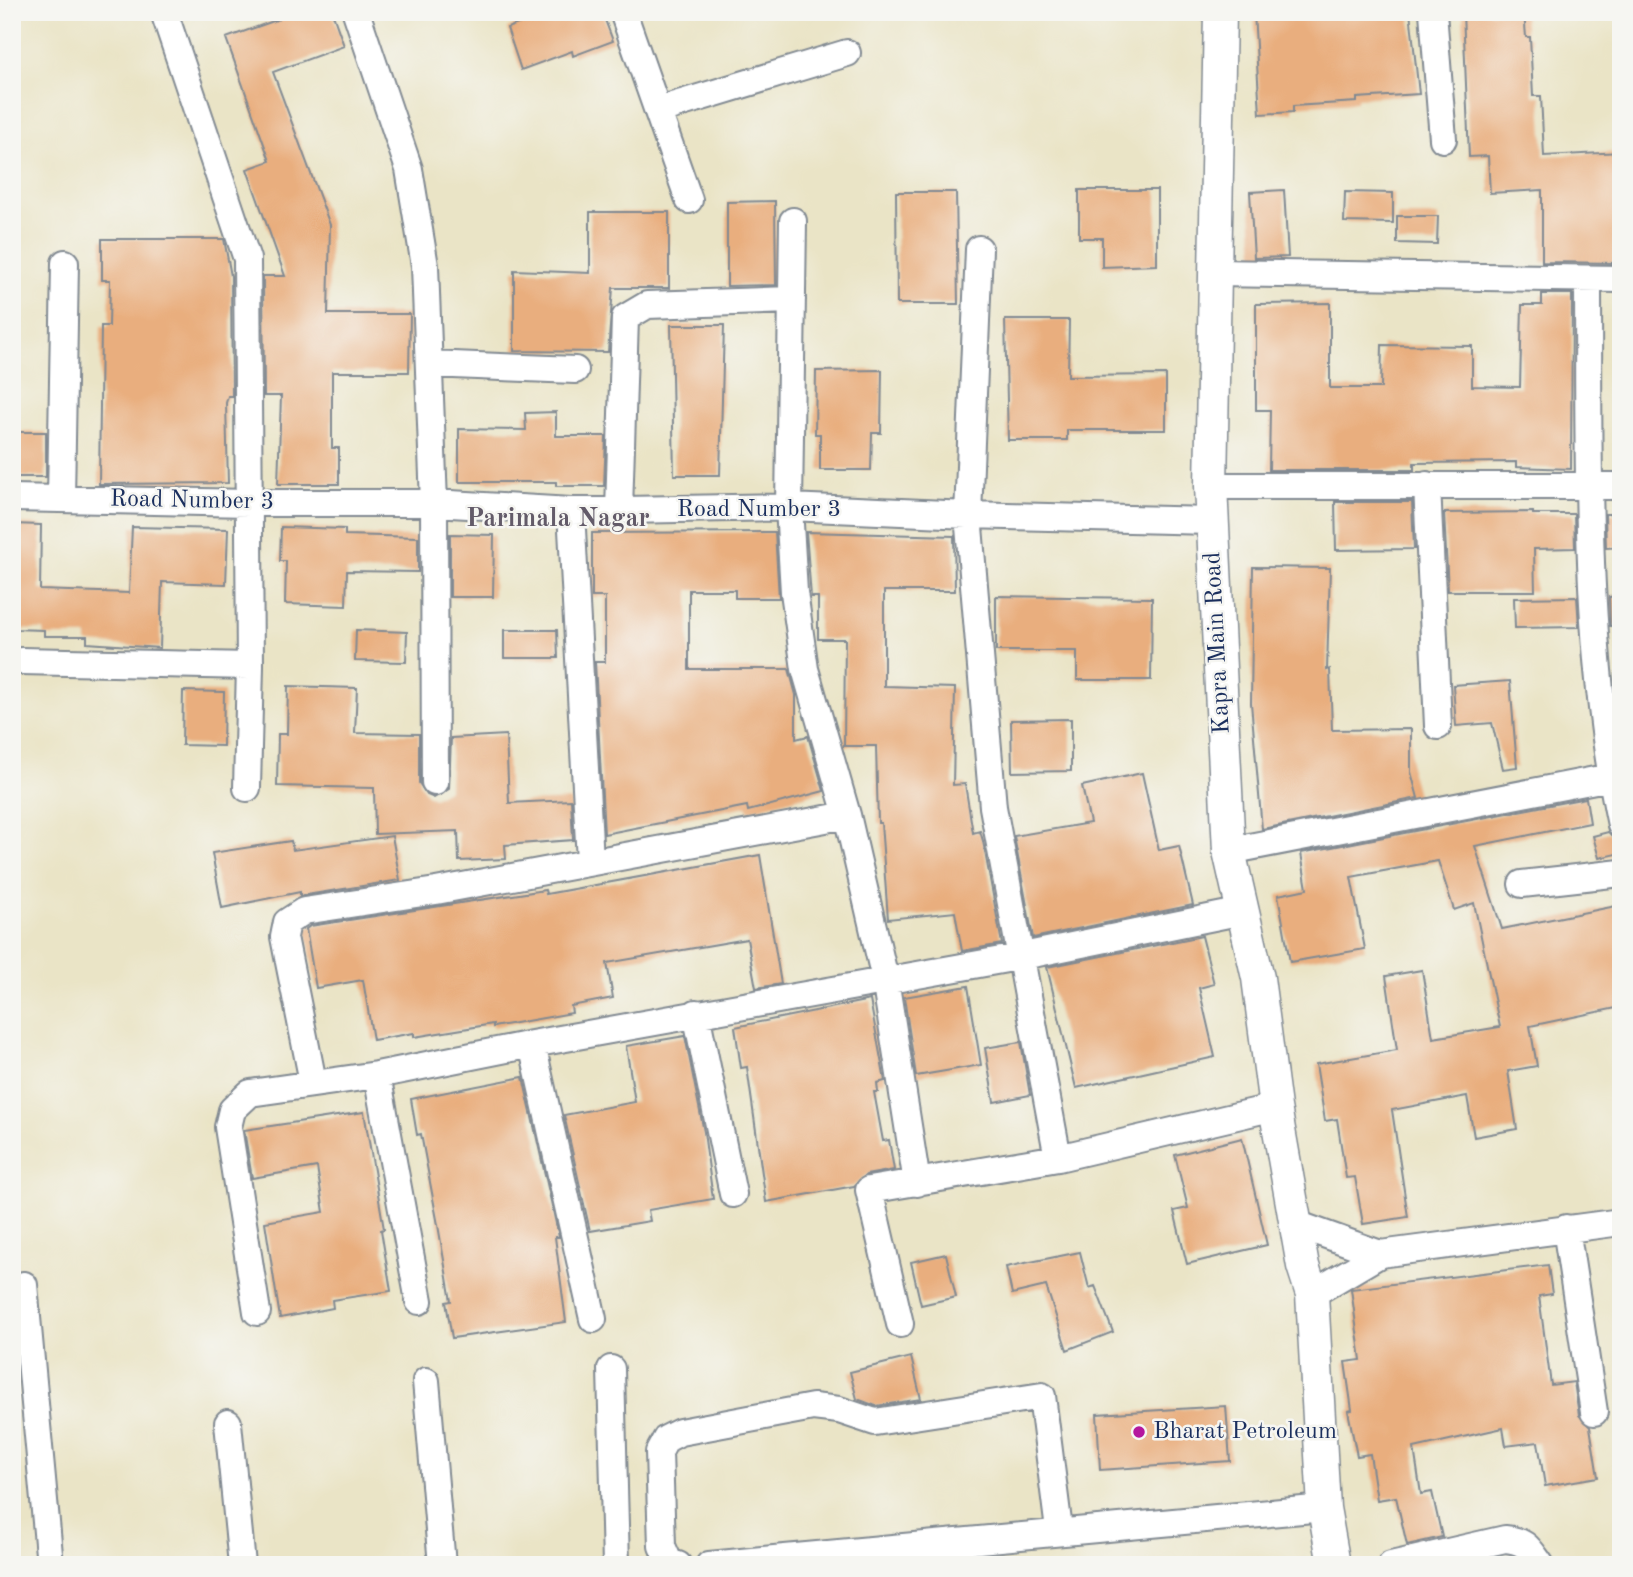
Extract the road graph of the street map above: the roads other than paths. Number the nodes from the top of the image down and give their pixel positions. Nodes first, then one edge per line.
1 (164, 12) edge
2 (356, 12) edge
3 (623, 12) edge
4 (1220, 12) edge
5 (1433, 12) edge
6 (846, 53) dead end
7 (659, 110) junction
8 (1443, 139) dead end
9 (690, 200) dead end
10 (793, 221) dead end
11 (979, 249) dead end
12 (65, 263) dead end
13 (1213, 273) junction
14 (1621, 279) edge
15 (1588, 280) junction
16 (792, 300) junction
17 (430, 364) junction
18 (575, 370) dead end
19 (1427, 485) junction
20 (1589, 485) junction
21 (1211, 486) junction
22 (1621, 486) edge
23 (12, 498) edge
24 (61, 499) junction
25 (249, 503) junction
26 (434, 503) junction
27 (789, 507) junction
28 (619, 510) junction
29 (571, 511) junction
30 (968, 515) junction
31 (1212, 521) junction
32 (21, 661) dead end
33 (250, 666) junction
34 (1438, 726) dead end
35 (1616, 776) edge
36 (435, 782) dead end
37 (247, 788) dead end
38 (847, 815) junction
39 (1621, 825) edge
40 (1229, 851) junction
41 (590, 861) junction
42 (1621, 873) edge
43 (1522, 884) dead end
44 (1243, 911) junction
45 (1018, 957) junction
46 (886, 979) junction
47 (696, 1013) junction
48 (532, 1044) junction
49 (377, 1075) junction
50 (313, 1082) junction
51 (1275, 1107) junction
52 (1058, 1158) junction
53 (917, 1183) junction
54 (733, 1194) dead end
55 (1621, 1222) edge
56 (1296, 1224) junction
57 (1566, 1228) junction
58 (1380, 1254) junction
59 (1307, 1280) junction
60 (24, 1285) dead end
61 (419, 1301) dead end
62 (257, 1312) dead end
63 (593, 1319) dead end
64 (900, 1324) dead end
65 (611, 1369) dead end
66 (426, 1381) dead end
67 (1594, 1412) dead end
68 (228, 1423) dead end
69 (1324, 1508) junction
70 (1059, 1530) junction
71 (50, 1565) edge
72 (242, 1565) edge
73 (442, 1565) edge
74 (617, 1565) edge
75 (678, 1565) edge
76 (709, 1565) edge
77 (1334, 1565) edge
78 (1391, 1565) edge
79 (1541, 1565) edge

1 - 25 street
2 - 17 street
3 - 7 street
4 - 13 street, Kapra Main Road
5 - 8 street
6 - 7 street
7 - 9 street
10 - 16 street
11 - 30 street
12 - 24 street
13 - 15 street
13 - 21 street, Kapra Main Road
14 - 15 street
15 - 20 street
16 - 27 street
16 - 28 street
17 - 18 street
17 - 26 street
19 - 20 street
19 - 21 street
19 - 34 street
20 - 22 street
20 - 35 street
21 - 31 street, Kapra Main Road
23 - 24 street, Road Number 3
24 - 25 street, Road Number 3
25 - 26 street, Road Number 3
25 - 33 street
26 - 29 street, Road Number 3
26 - 36 street
27 - 28 street, Road Number 3
27 - 30 street, Road Number 3
27 - 38 street
28 - 29 street, Road Number 3
29 - 41 street
30 - 31 street, Road Number 3
30 - 45 street
31 - 40 street, Kapra Main Road
32 - 33 street
33 - 37 street
35 - 39 street
35 - 40 street
38 - 41 street
38 - 46 street
40 - 44 street, Kapra Main Road
41 - 50 street
42 - 43 street
44 - 45 street
44 - 51 street, Kapra Main Road
45 - 46 street
45 - 52 street
46 - 47 street
46 - 53 street
47 - 48 street
47 - 54 street
48 - 49 street
48 - 63 street
49 - 50 street
49 - 61 street
50 - 62 street
51 - 52 street
51 - 56 street, Kapra Main Road
52 - 53 street
53 - 64 street
55 - 57 street
56 - 58 street
56 - 59 street, Kapra Main Road
57 - 58 street
57 - 67 street
58 - 59 street
59 - 69 street, Kapra Main Road
60 - 71 street
65 - 74 street
66 - 73 street
68 - 72 street
69 - 70 street
69 - 77 street, Kapra Main Road
70 - 75 street
70 - 76 street
78 - 79 street

